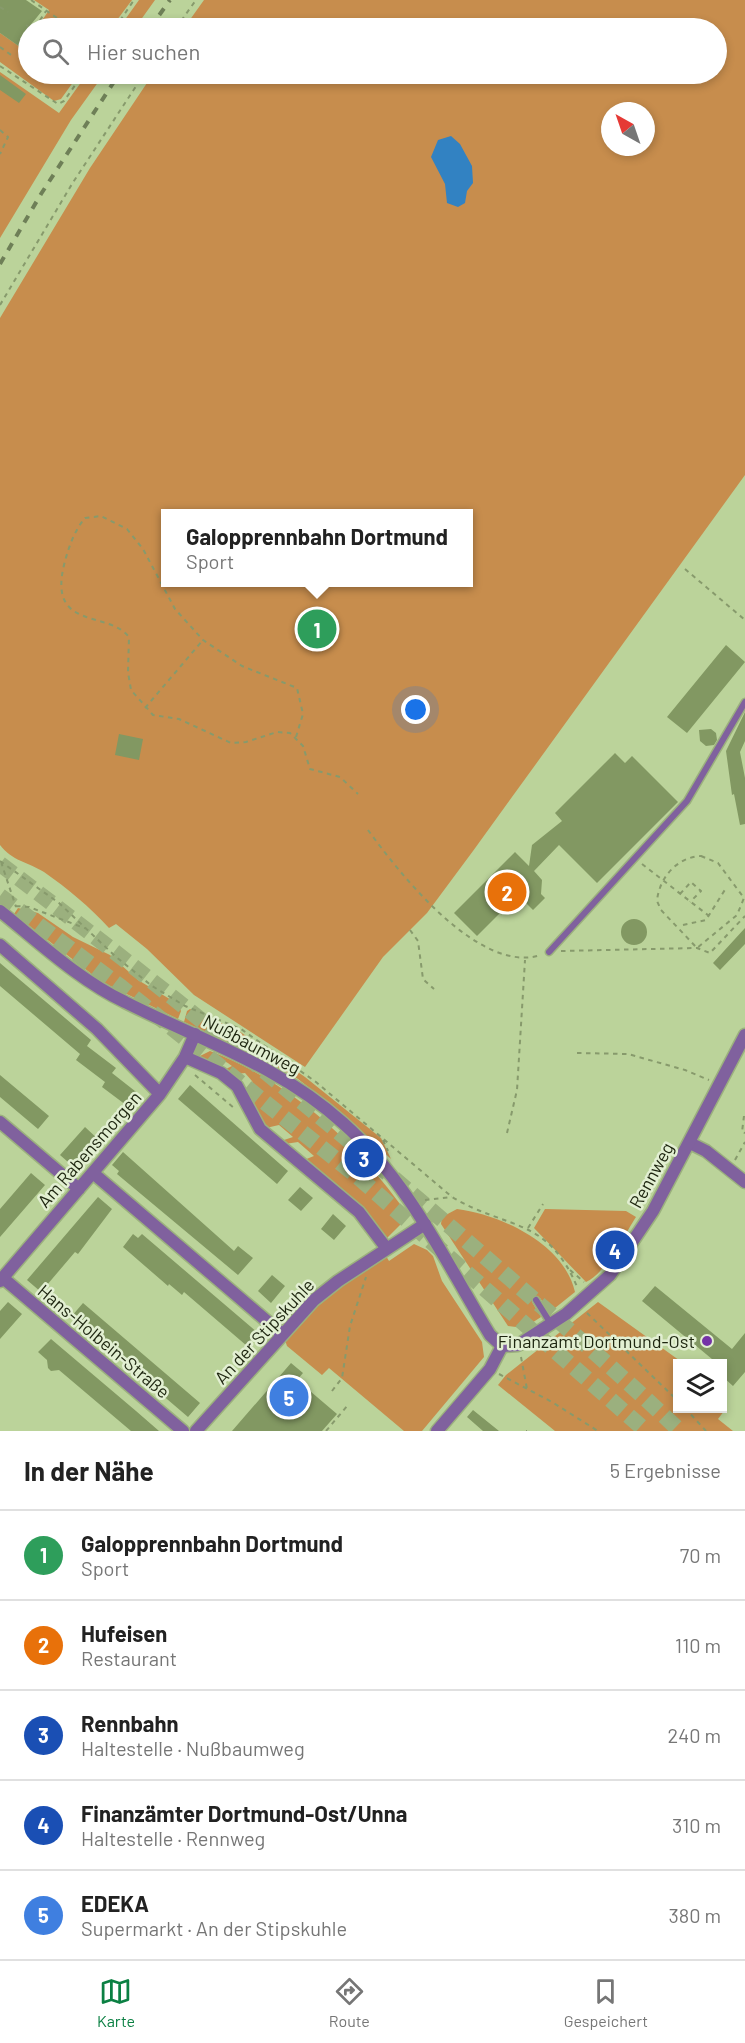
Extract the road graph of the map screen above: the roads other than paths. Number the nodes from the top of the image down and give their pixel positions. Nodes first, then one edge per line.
1 (745, 702) edge
2 (4, 914) edge
3 (0, 945) edge
4 (549, 952) road end
5 (195, 1034) junction
6 (745, 1035) edge
7 (183, 1061) junction
8 (160, 1094) junction
9 (0, 1122) edge
10 (690, 1143) junction
11 (93, 1173) junction
12 (745, 1182) edge
13 (79, 1189) junction
14 (425, 1224) junction
15 (387, 1250) junction
16 (1, 1278) edge
17 (536, 1300) dead end
18 (551, 1324) junction
19 (282, 1334) junction
20 (502, 1347) junction
21 (183, 1431) edge
22 (196, 1431) edge
23 (437, 1431) edge

1 - 4 lane
2 - 5 street, Nußbaumweg
3 - 8 street
5 - 7 street, Am Rabensmorgen
5 - 14 street, Nußbaumweg
6 - 10 street, Rennweg
7 - 8 street, Am Rabensmorgen
7 - 15 street
8 - 11 street, Am Rabensmorgen
9 - 13 street
10 - 12 street
10 - 18 street, Rennweg
11 - 13 street, Am Rabensmorgen
11 - 19 street
13 - 16 street, Am Rabensmorgen
14 - 15 street, An der Stipskuhle
14 - 20 street, Nußbaumweg
15 - 19 street, An der Stipskuhle
16 - 21 street, Hans-Holbein-Straße
17 - 18 lane
18 - 20 street, Rennweg
19 - 22 street, An der Stipskuhle
20 - 23 street

